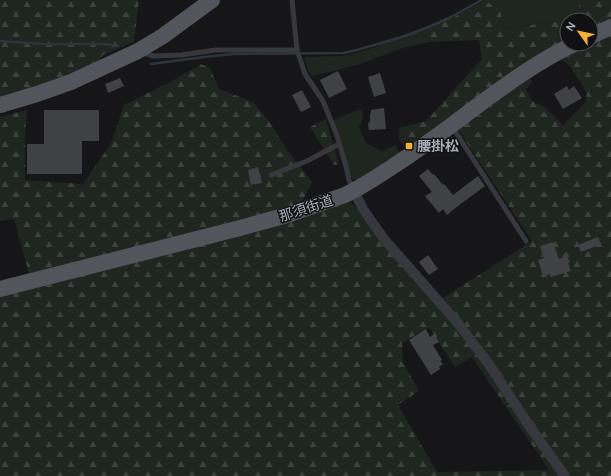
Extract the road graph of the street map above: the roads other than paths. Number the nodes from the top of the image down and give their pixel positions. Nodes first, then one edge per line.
1 (212, 0) edge
2 (292, 0) edge
3 (611, 27) edge
4 (599, 32) edge
5 (297, 50) junction
6 (138, 51) junction
7 (559, 52) edge
8 (0, 105) edge
9 (451, 126) junction
10 (339, 144) junction
11 (270, 175) dead end
12 (354, 191) junction
13 (526, 241) dead end
14 (0, 288) edge
15 (565, 476) edge

1 - 6 main road
2 - 5 lane
3 - 4 main road
5 - 6 lane
5 - 10 lane
6 - 8 main road
7 - 9 main road, 那須街道
9 - 12 main road, 那須街道
9 - 13 lane
10 - 11 lane
10 - 12 lane
12 - 14 main road, 那須街道
12 - 15 street

